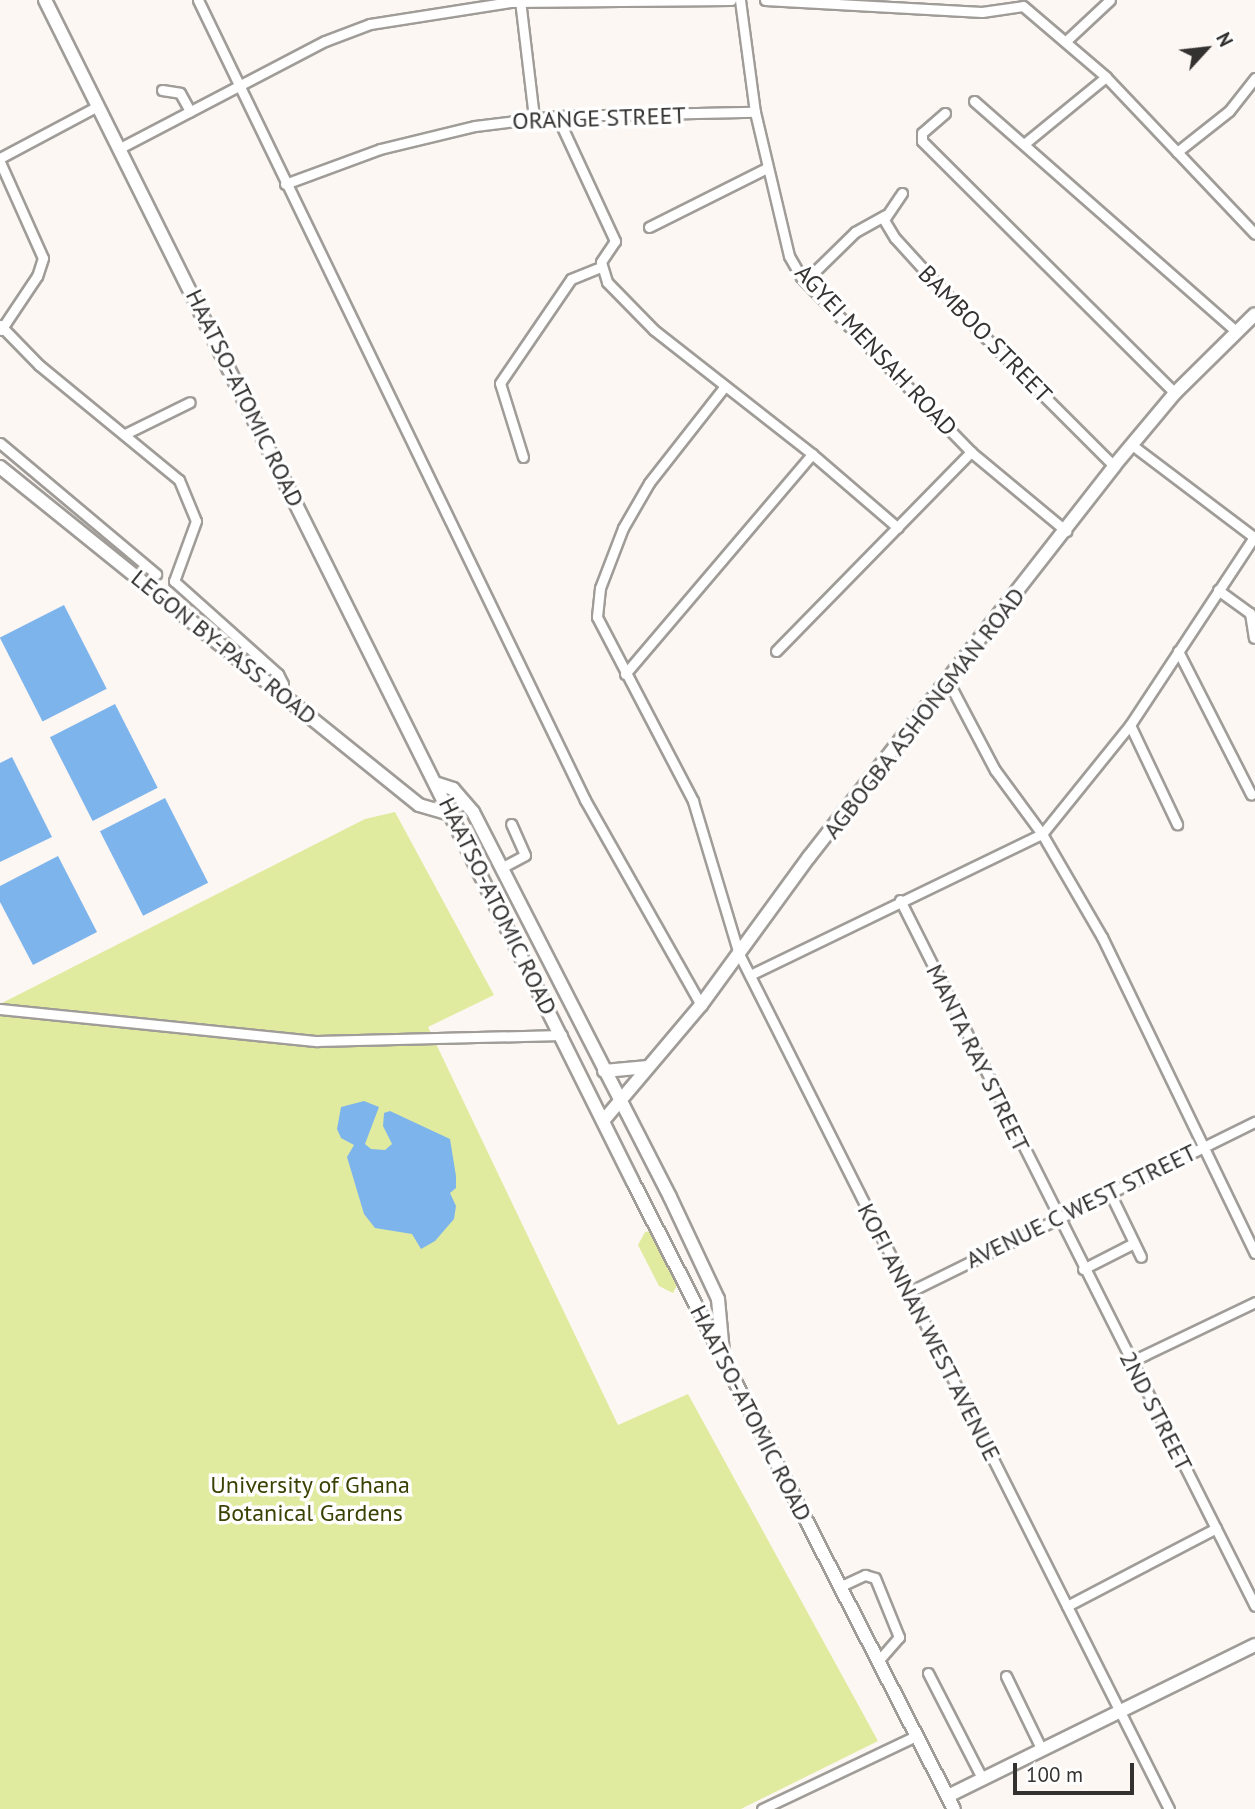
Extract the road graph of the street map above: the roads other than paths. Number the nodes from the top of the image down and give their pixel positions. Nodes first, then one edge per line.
1 (45, 0) edge
2 (198, 0) edge
3 (731, 0) edge
4 (740, 0) edge
5 (765, 0) edge
6 (1110, 0) edge
7 (520, 1) edge
8 (600, 1) edge
9 (637, 1) edge
10 (1024, 3) edge
11 (1066, 41) junction
12 (1106, 77) junction
13 (1255, 78) edge
14 (240, 86) junction
15 (162, 90) dead end
16 (974, 101) dead end
17 (98, 106) junction
18 (190, 111) junction
19 (755, 112) junction
20 (945, 113) dead end
21 (557, 116) junction
22 (534, 117) junction
23 (1024, 144) junction
24 (120, 148) junction
25 (1177, 152) junction
26 (0, 160) edge
27 (767, 168) junction
28 (285, 184) junction
29 (902, 193) dead end
30 (886, 215) junction
31 (649, 227) dead end
32 (1255, 234) edge
33 (600, 267) junction
34 (805, 281) junction
35 (1255, 314) edge
36 (1, 328) edge
37 (1236, 331) junction
38 (725, 386) junction
39 (1175, 393) junction
40 (190, 402) dead end
41 (125, 434) junction
42 (0, 443) edge
43 (1132, 445) junction
44 (971, 452) junction
45 (812, 454) junction
46 (523, 457) dead end
47 (1114, 466) junction
48 (0, 467) edge
49 (898, 527) junction
50 (1066, 531) junction
51 (1254, 538) edge
52 (156, 574) dead end
53 (1218, 590) junction
54 (1254, 638) edge
55 (776, 651) dead end
56 (1178, 651) junction
57 (625, 674) junction
58 (948, 681) junction
59 (281, 695) junction
60 (1130, 725) junction
61 (438, 784) junction
62 (1251, 794) dead end
63 (453, 815) junction
64 (511, 824) dead end
65 (1177, 824) dead end
66 (1042, 834) junction
67 (501, 868) junction
68 (900, 900) junction
69 (740, 954) junction
70 (750, 975) junction
71 (701, 1005) junction
72 (0, 1009) edge
73 (562, 1035) junction
74 (648, 1068) junction
75 (604, 1071) junction
76 (619, 1101) junction
77 (603, 1121) junction
78 (1255, 1122) edge
79 (1203, 1146) junction
80 (1108, 1191) junction
81 (1056, 1217) junction
82 (1134, 1243) junction
83 (1255, 1252) edge
84 (1141, 1257) dead end
85 (1083, 1269) junction
86 (909, 1292) junction
87 (1255, 1302) edge
88 (723, 1355) junction
89 (1130, 1362) junction
90 (1216, 1528) junction
91 (839, 1587) junction
92 (1067, 1606) junction
93 (1255, 1606) edge
94 (1255, 1645) edge
95 (877, 1662) junction
96 (928, 1673) dead end
97 (1006, 1676) dead end
98 (1119, 1709) junction
99 (916, 1736) junction
100 (1041, 1748) junction
101 (982, 1778) junction
102 (947, 1796) junction
103 (762, 1809) edge
104 (954, 1809) edge
105 (1170, 1809) edge

1 - 17 street, HAATSO-ATOMIC ROAD
2 - 14 street
3 - 9 street
4 - 19 street, AGYEI MENSAH ROAD
5 - 10 street
6 - 11 street
7 - 8 street
7 - 14 street
7 - 22 street
8 - 9 street
10 - 11 street
11 - 12 street
12 - 23 street
12 - 25 street
13 - 25 street
14 - 18 street
14 - 28 street
15 - 18 street
16 - 23 street
17 - 24 street, HAATSO-ATOMIC ROAD
17 - 26 street
18 - 24 street
19 - 21 street, ORANGE STREET
19 - 27 street, AGYEI MENSAH ROAD
20 - 39 street
21 - 22 street, ORANGE STREET
21 - 33 street
22 - 28 street, ORANGE STREET
23 - 37 street
24 - 61 street, HAATSO-ATOMIC ROAD
25 - 32 street
26 - 36 street
27 - 31 street
27 - 34 street, AGYEI MENSAH ROAD
28 - 71 street
29 - 30 street
30 - 34 street
30 - 47 street, BAMBOO STREET
33 - 38 street
33 - 46 street
34 - 44 street, AGYEI MENSAH ROAD
35 - 37 street, AGBOGBA ASHONGMAN ROAD
36 - 41 street
37 - 39 street, AGBOGBA ASHONGMAN ROAD
38 - 45 street
38 - 57 street, KOFI ANNAN WEST AVENUE
39 - 43 street, AGBOGBA ASHONGMAN ROAD
40 - 41 street
41 - 59 street
42 - 52 street
43 - 47 street, AGBOGBA ASHONGMAN ROAD
43 - 51 street
44 - 49 street
44 - 50 street, AGYEI MENSAH ROAD
45 - 49 street
45 - 57 street
47 - 50 street, AGBOGBA ASHONGMAN ROAD
48 - 59 street, LEGON BY-PASS ROAD
49 - 55 street
50 - 58 street, AGBOGBA ASHONGMAN ROAD
51 - 53 street
53 - 54 street
53 - 56 street
56 - 60 street
56 - 62 street
57 - 69 street, KOFI ANNAN WEST AVENUE
58 - 66 street
58 - 69 street, AGBOGBA ASHONGMAN ROAD
59 - 63 street, LEGON BY-PASS ROAD
60 - 65 street
60 - 66 street
61 - 63 street, HAATSO-ATOMIC ROAD
61 - 67 street
63 - 73 street, HAATSO-ATOMIC ROAD
64 - 67 street
66 - 68 street
66 - 79 street
67 - 75 street
68 - 70 street
68 - 81 street, MANTA RAY STREET
69 - 70 street, KOFI ANNAN WEST AVENUE
69 - 71 street, AGBOGBA ASHONGMAN ROAD
70 - 86 street, KOFI ANNAN WEST AVENUE
71 - 74 street, AGBOGBA ASHONGMAN ROAD
72 - 73 street
73 - 77 street, HAATSO-ATOMIC ROAD
74 - 75 street
74 - 76 street, AGBOGBA ASHONGMAN ROAD
75 - 76 street
76 - 77 street, AGBOGBA ASHONGMAN ROAD
76 - 88 street
77 - 88 street, HAATSO-ATOMIC ROAD
78 - 79 street, AVENUE C WEST STREET
79 - 80 street, AVENUE C WEST STREET
79 - 83 street
80 - 81 street, AVENUE C WEST STREET
80 - 82 street
81 - 85 street, 2ND STREET
81 - 86 street, AVENUE C WEST STREET
82 - 84 street
82 - 85 street
85 - 89 street, 2ND STREET
86 - 92 street, KOFI ANNAN WEST AVENUE
87 - 89 street
88 - 91 street, HAATSO-ATOMIC ROAD
89 - 90 street, 2ND STREET
90 - 92 street
90 - 93 street, 2ND STREET
91 - 95 street, HAATSO-ATOMIC ROAD
91 - 95 street
92 - 98 street, KOFI ANNAN WEST AVENUE
94 - 98 street
95 - 99 street, HAATSO-ATOMIC ROAD
96 - 101 street
97 - 100 street
98 - 100 street
98 - 105 street, KOFI ANNAN WEST AVENUE
99 - 102 street, HAATSO-ATOMIC ROAD
99 - 103 street
100 - 101 street
101 - 102 street
102 - 104 street, HAATSO-ATOMIC ROAD

